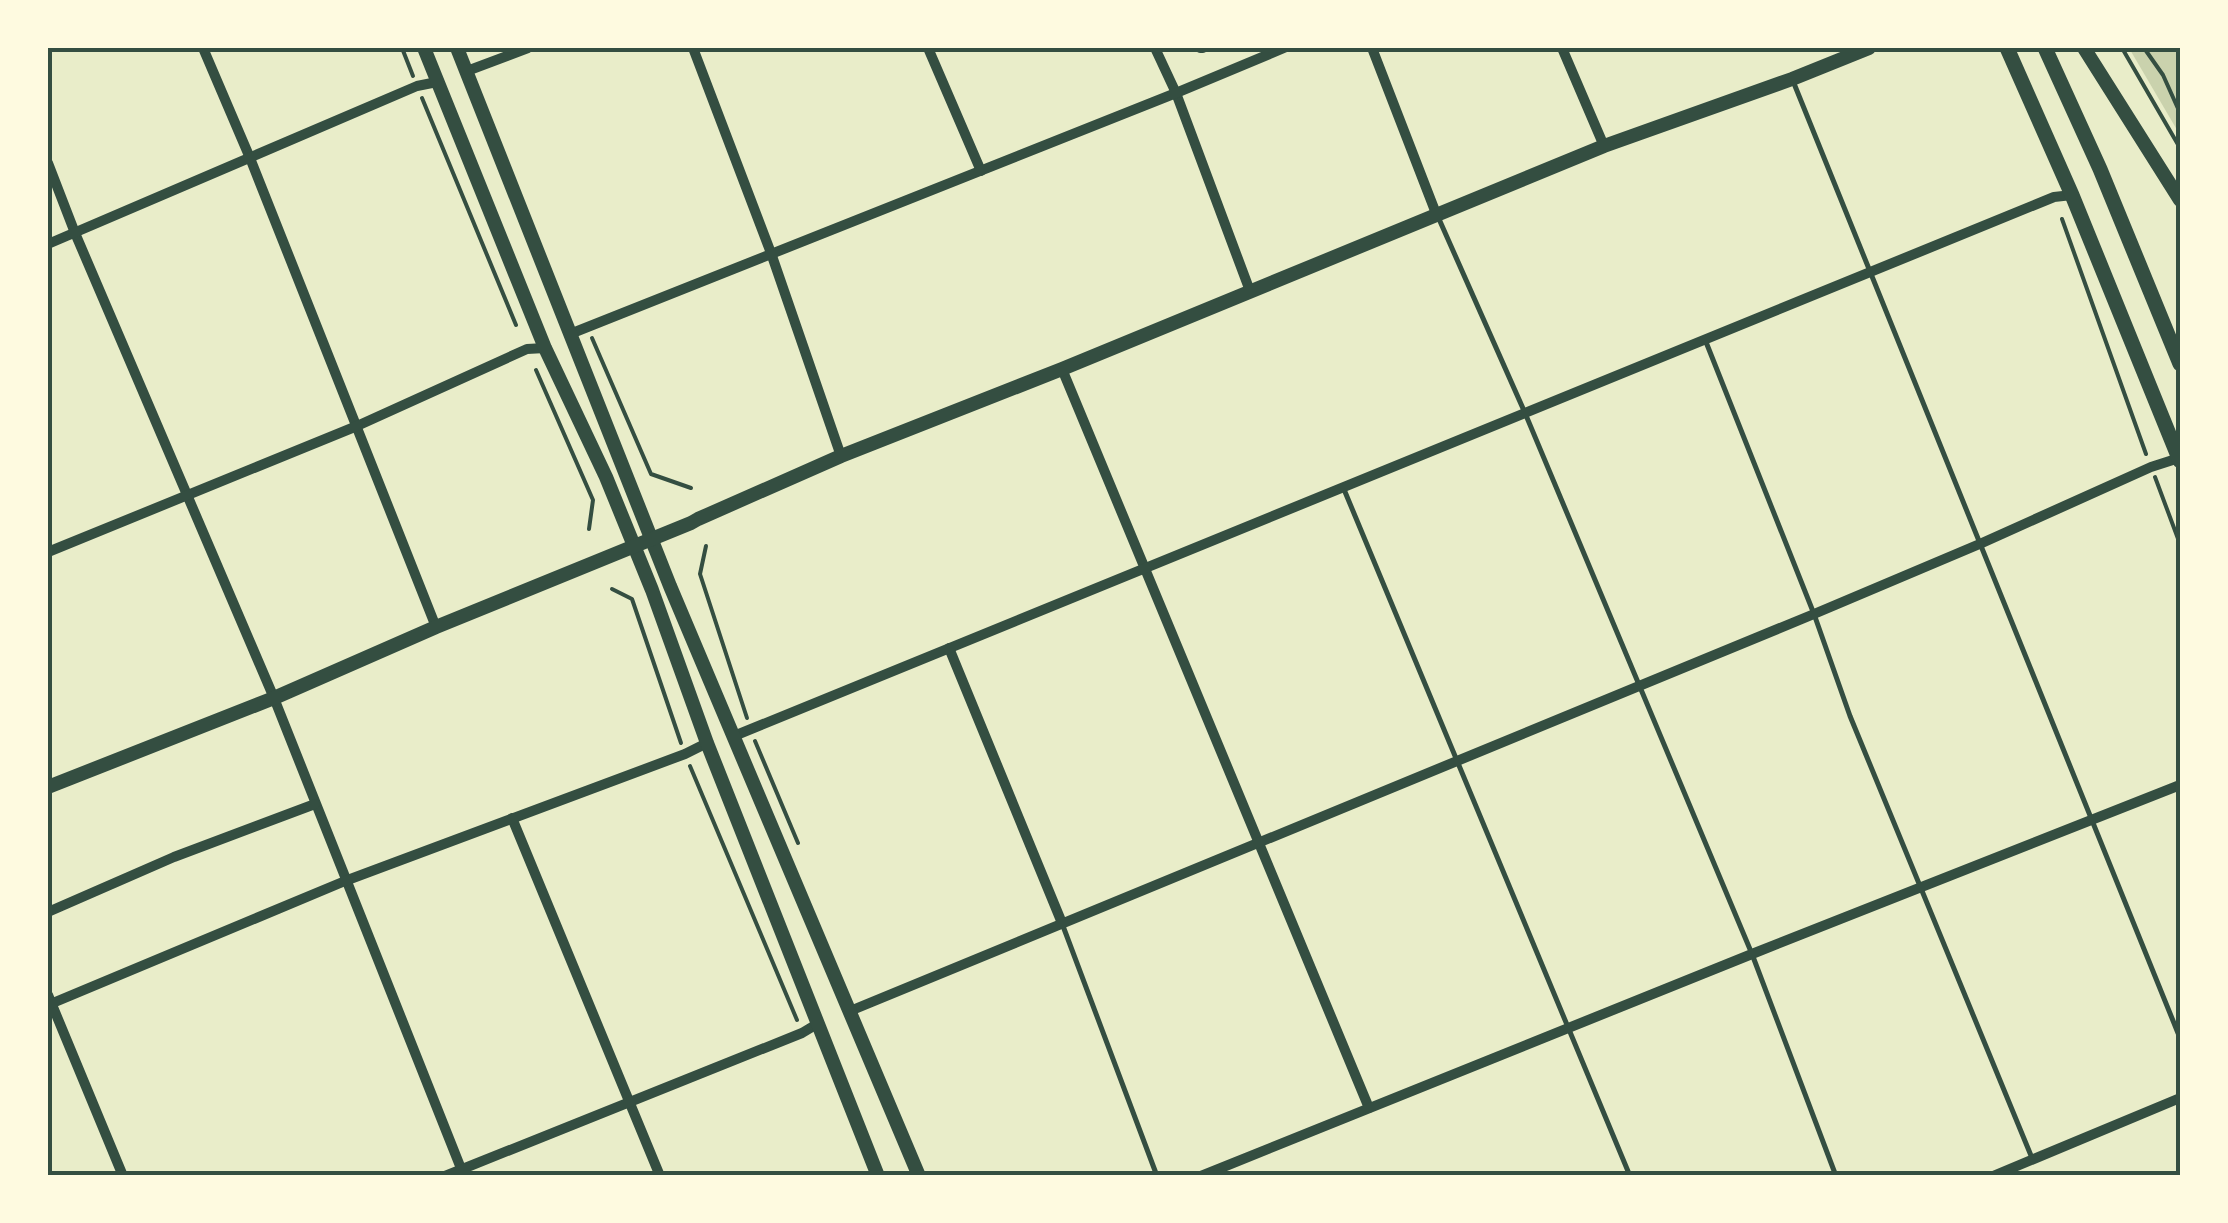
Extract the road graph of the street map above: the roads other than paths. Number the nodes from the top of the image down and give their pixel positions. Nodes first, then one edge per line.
1 (203, 48) edge
2 (424, 48) edge
3 (457, 48) edge
4 (528, 48) edge
5 (693, 48) edge
6 (928, 48) edge
7 (1155, 48) edge
8 (1284, 48) edge
9 (1372, 48) edge
10 (1562, 48) edge
11 (1869, 48) edge
12 (2006, 48) edge
13 (2045, 48) edge
14 (2084, 48) edge
15 (467, 71) junction
16 (1792, 79) junction
17 (438, 82) junction
18 (1176, 93) junction
19 (1604, 146) junction
20 (250, 158) junction
21 (48, 164) edge
22 (981, 171) junction
23 (2072, 195) junction
24 (2180, 200) edge
25 (1438, 216) junction
26 (75, 233) junction
27 (48, 244) edge
28 (771, 254) junction
29 (1872, 272) junction
30 (1250, 291) junction
31 (570, 334) junction
32 (1705, 339) junction
33 (544, 348) junction
34 (2180, 364) edge
35 (1062, 369) junction
36 (1525, 412) junction
37 (357, 426) junction
38 (840, 456) junction
39 (2180, 460) edge
40 (1343, 487) junction
41 (188, 496) junction
42 (651, 540) junction
43 (1982, 543) junction
44 (634, 546) junction
45 (48, 552) edge
46 (1143, 569) junction
47 (1814, 614) junction
48 (436, 627) junction
49 (949, 648) junction
50 (1640, 686) junction
51 (274, 698) junction
52 (734, 736) junction
53 (706, 743) junction
54 (1456, 762) junction
55 (2180, 785) edge
56 (48, 787) edge
57 (315, 804) junction
58 (512, 818) junction
59 (2091, 820) junction
60 (1257, 843) junction
61 (345, 881) junction
62 (1920, 887) junction
63 (48, 912) edge
64 (1062, 923) junction
65 (1752, 954) junction
66 (49, 1001) edge
67 (850, 1010) junction
68 (818, 1024) junction
69 (1569, 1028) junction
70 (2180, 1038) edge
71 (2180, 1098) edge
72 (629, 1102) junction
73 (1369, 1108) junction
74 (2033, 1159) junction
75 (463, 1172) edge
76 (123, 1176) edge
77 (445, 1176) edge
78 (660, 1176) edge
79 (878, 1176) edge
80 (919, 1176) edge
81 (1157, 1176) edge
82 (1202, 1176) edge
83 (1630, 1176) edge
84 (1836, 1176) edge
85 (1993, 1176) edge

1 - 20 street
2 - 17 main road
3 - 15 main road
4 - 15 street
5 - 28 street
6 - 22 street
7 - 18 street
8 - 18 street
9 - 25 street
10 - 19 street
11 - 16 main road
12 - 23 main road
13 - 34 main road
14 - 24 main road
15 - 31 main road
16 - 19 main road
16 - 29 lane
17 - 20 street
17 - 33 main road
18 - 22 street
18 - 30 street
19 - 25 main road
20 - 26 street
20 - 37 street
21 - 26 street
22 - 28 street
23 - 29 street
23 - 39 main road
25 - 30 main road
25 - 36 lane
26 - 27 street
26 - 41 street
28 - 31 street
28 - 38 street
29 - 32 street
29 - 43 lane
30 - 35 main road
31 - 42 main road
32 - 36 street
32 - 47 lane
33 - 37 street
33 - 44 main road
35 - 38 main road
35 - 46 street
36 - 40 street
36 - 50 lane
37 - 41 street
37 - 48 street
38 - 42 main road
39 - 43 street
40 - 46 street
40 - 54 lane
41 - 45 street
41 - 51 street
42 - 44 main road
42 - 52 main road
43 - 47 street
43 - 59 lane
44 - 48 main road
44 - 53 main road
46 - 49 street
46 - 60 street
47 - 50 street
47 - 62 lane
48 - 51 main road
49 - 52 street
49 - 64 street
50 - 54 street
50 - 65 lane
51 - 56 main road
51 - 57 street
52 - 67 main road
53 - 58 street
53 - 68 main road
54 - 60 street
54 - 69 lane
55 - 59 street
57 - 61 street
57 - 63 street
58 - 61 street
58 - 72 street
59 - 62 street
59 - 70 lane
60 - 64 street
60 - 73 street
61 - 66 street
61 - 75 street
62 - 65 street
62 - 74 lane
64 - 67 street
64 - 81 lane
65 - 69 street
65 - 84 lane
66 - 76 street
67 - 80 main road
68 - 72 street
68 - 79 main road
69 - 73 street
69 - 83 lane
71 - 74 street
72 - 75 street
72 - 78 street
73 - 82 street
74 - 85 street
75 - 77 street

